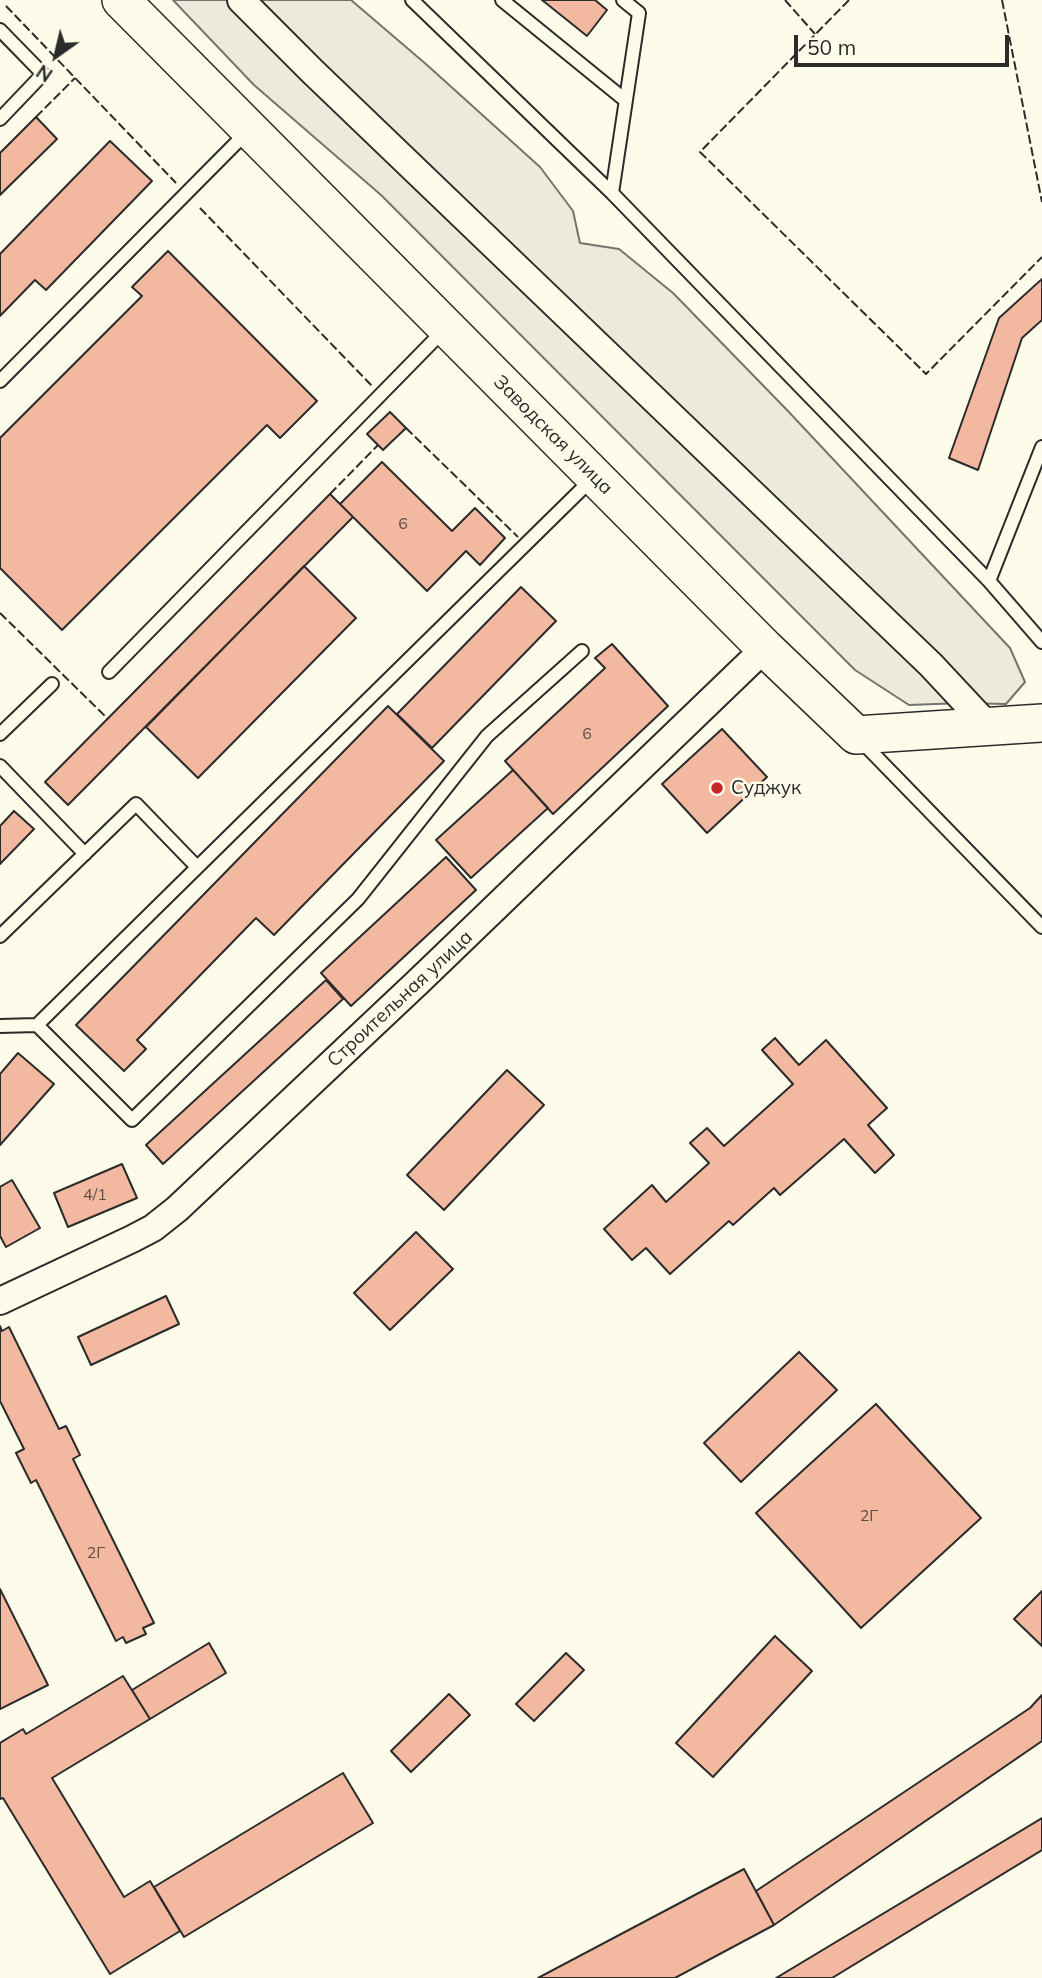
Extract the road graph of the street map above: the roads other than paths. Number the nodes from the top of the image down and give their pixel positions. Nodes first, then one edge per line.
1 (121, 0) edge
2 (241, 0) edge
3 (412, 0) edge
4 (502, 0) edge
5 (623, 0) edge
6 (0, 30) edge
7 (625, 100) junction
8 (0, 119) edge
9 (250, 128) junction
10 (612, 193) junction
11 (447, 327) junction
12 (0, 381) edge
13 (1042, 447) edge
14 (595, 476) junction
15 (989, 581) junction
16 (1042, 642) edge
17 (765, 648) junction
18 (582, 651) dead end
19 (109, 672) dead end
20 (52, 684) dead end
21 (1042, 723) edge
22 (988, 726) junction
23 (0, 734) edge
24 (856, 735) junction
25 (0, 766) edge
26 (85, 854) junction
27 (197, 867) junction
28 (1042, 928) edge
29 (0, 936) edge
30 (37, 1025) junction
31 (0, 1027) edge
32 (0, 1301) edge

1 - 9 main road, Заводская улица
2 - 22 street
3 - 10 lane
4 - 7 lane
5 - 7 lane
6 - 8 lane
7 - 10 lane
9 - 11 main road, Заводская улица
9 - 12 lane
10 - 15 lane
11 - 14 main road, Заводская улица
11 - 19 lane
13 - 15 lane
14 - 17 main road, Заводская улица
14 - 27 lane
15 - 16 lane
17 - 24 main road, Заводская улица
17 - 32 street, Строительная улица
18 - 30 lane
20 - 23 lane
21 - 22 main road
22 - 24 main road
24 - 28 lane
25 - 26 lane
26 - 27 lane
26 - 29 lane
27 - 30 lane
30 - 31 lane

